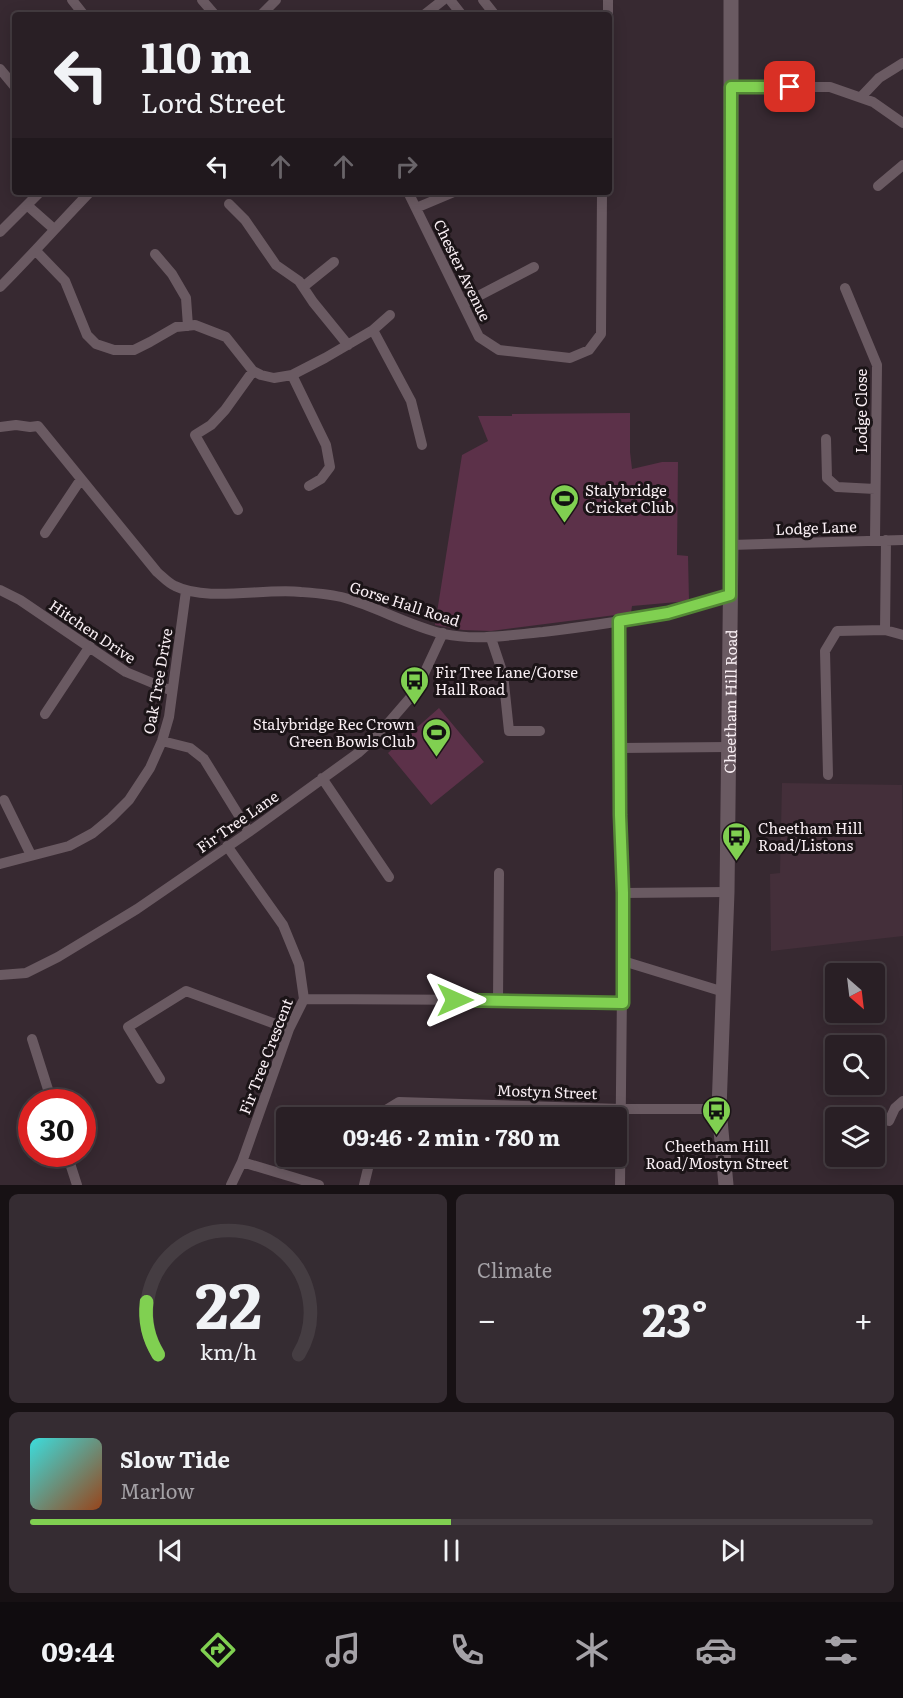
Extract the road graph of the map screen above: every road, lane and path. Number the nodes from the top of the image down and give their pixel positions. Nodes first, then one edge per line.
1 (72, 0) edge
2 (276, 0) edge
3 (443, 0) edge
4 (450, 0) edge
5 (483, 0) edge
6 (731, 0) edge
7 (82, 12) edge
8 (264, 12) edge
9 (428, 12) edge
10 (460, 12) edge
11 (493, 12) edge
12 (903, 63) edge
13 (0, 69) edge
14 (12, 83) edge
15 (731, 87) junction
16 (861, 97) junction
17 (903, 123) edge
18 (903, 165) edge
19 (878, 186) dead end
20 (37, 195) edge
21 (87, 195) edge
22 (410, 195) edge
23 (447, 195) edge
24 (602, 195) edge
25 (229, 204) dead end
26 (28, 206) junction
27 (416, 208) junction
28 (54, 229) junction
29 (0, 232) edge
30 (36, 251) junction
31 (156, 254) dead end
32 (334, 262) dead end
33 (534, 267) dead end
34 (0, 286) edge
35 (303, 287) junction
36 (845, 288) dead end
37 (463, 304) junction
38 (390, 315) dead end
39 (188, 326) junction
40 (373, 330) junction
41 (348, 345) junction
42 (253, 371) junction
43 (292, 375) junction
44 (0, 427) edge
45 (826, 439) dead end
46 (423, 445) dead end
47 (81, 479) junction
48 (309, 486) dead end
49 (875, 489) junction
50 (238, 510) dead end
51 (45, 533) dead end
52 (875, 540) junction
53 (886, 540) junction
54 (903, 540) edge
55 (731, 545) junction
56 (186, 591) junction
57 (2, 594) edge
58 (730, 595) junction
59 (619, 621) junction
60 (885, 630) junction
61 (443, 633) junction
62 (903, 635) edge
63 (491, 638) junction
64 (90, 646) junction
65 (172, 691) junction
66 (45, 714) dead end
67 (540, 731) dead end
68 (162, 741) junction
69 (728, 747) junction
70 (620, 748) junction
71 (828, 775) dead end
72 (322, 778) junction
73 (4, 800) dead end
74 (249, 832) junction
75 (227, 846) junction
76 (31, 855) junction
77 (0, 864) edge
78 (499, 873) dead end
79 (389, 877) dead end
80 (727, 892) junction
81 (623, 893) junction
82 (623, 961) junction
83 (0, 975) edge
84 (724, 992) junction
85 (304, 999) junction
86 (498, 1000) junction
87 (623, 1003) junction
88 (289, 1029) junction
89 (32, 1039) dead end
90 (160, 1079) dead end
91 (48, 1089) edge
92 (903, 1101) edge
93 (391, 1107) edge
94 (558, 1107) edge
95 (621, 1107) edge
96 (627, 1109) edge
97 (719, 1109) junction
98 (889, 1121) dead end
99 (242, 1162) junction
100 (71, 1167) edge
101 (368, 1167) edge
102 (620, 1167) edge
103 (77, 1185) edge
104 (231, 1185) edge
105 (319, 1185) edge
106 (364, 1185) edge
107 (620, 1185) edge
108 (726, 1185) edge

1 - 7 street
2 - 8 street
3 - 9 street
4 - 10 street
5 - 11 street
6 - 15 main road, Cheetham Hill Road
12 - 16 street
13 - 14 street
15 - 16 street
15 - 55 main road, Cheetham Hill Road
16 - 17 street
18 - 19 street
20 - 26 street
21 - 28 street
22 - 27 street, Chester Avenue
23 - 27 street
24 - 37 street, Chester Avenue
25 - 35 street
26 - 28 street
26 - 29 street
27 - 37 street, Chester Avenue
28 - 30 street
30 - 34 street
30 - 39 street
31 - 39 street
32 - 35 street
33 - 37 street
35 - 41 street
36 - 49 street, Lodge Close
38 - 40 street
39 - 42 street
40 - 41 street
40 - 46 street
41 - 43 street
42 - 43 street
42 - 50 street
43 - 48 street
44 - 47 street, Gorse Hall Road
45 - 49 street
47 - 51 street
47 - 56 street, Gorse Hall Road
49 - 52 street, Lodge Close
52 - 53 street, Lodge Lane
52 - 55 street, Lodge Lane
53 - 54 street, Lodge Lane
53 - 60 street
55 - 58 main road, Cheetham Hill Road
56 - 61 street, Gorse Hall Road
56 - 65 street, Oak Tree Drive
57 - 64 street, Hitchen Drive
58 - 59 street, Gorse Hall Road
58 - 69 main road, Cheetham Hill Road
59 - 63 street, Gorse Hall Road
59 - 70 street
60 - 62 street
60 - 71 street
61 - 63 street, Gorse Hall Road
61 - 72 street, Fir Tree Lane
63 - 67 street
64 - 65 street, Hitchen Drive
64 - 66 street
65 - 68 street, Oak Tree Drive
68 - 74 street
68 - 76 street, Oak Tree Drive
69 - 70 street
69 - 80 main road, Cheetham Hill Road
70 - 81 street
72 - 74 street, Fir Tree Lane
72 - 79 street
73 - 76 street
74 - 75 street, Fir Tree Lane
75 - 83 street, Fir Tree Lane
75 - 85 street, Fir Tree Crescent
76 - 77 street, Oak Tree Drive
78 - 86 street
80 - 81 street
80 - 84 main road, Cheetham Hill Road
81 - 82 street
82 - 84 street
82 - 87 street
84 - 97 main road, Cheetham Hill Road
85 - 86 street
85 - 88 street, Fir Tree Crescent
86 - 87 street
87 - 95 street
88 - 90 street
88 - 99 street, Fir Tree Crescent
89 - 91 street
92 - 98 street
93 - 94 street, Mostyn Street
96 - 97 street, Mostyn Street
97 - 108 main road, Cheetham Hill Road
99 - 104 street, Fir Tree Crescent
99 - 105 street
100 - 103 street
101 - 106 street
102 - 107 street

